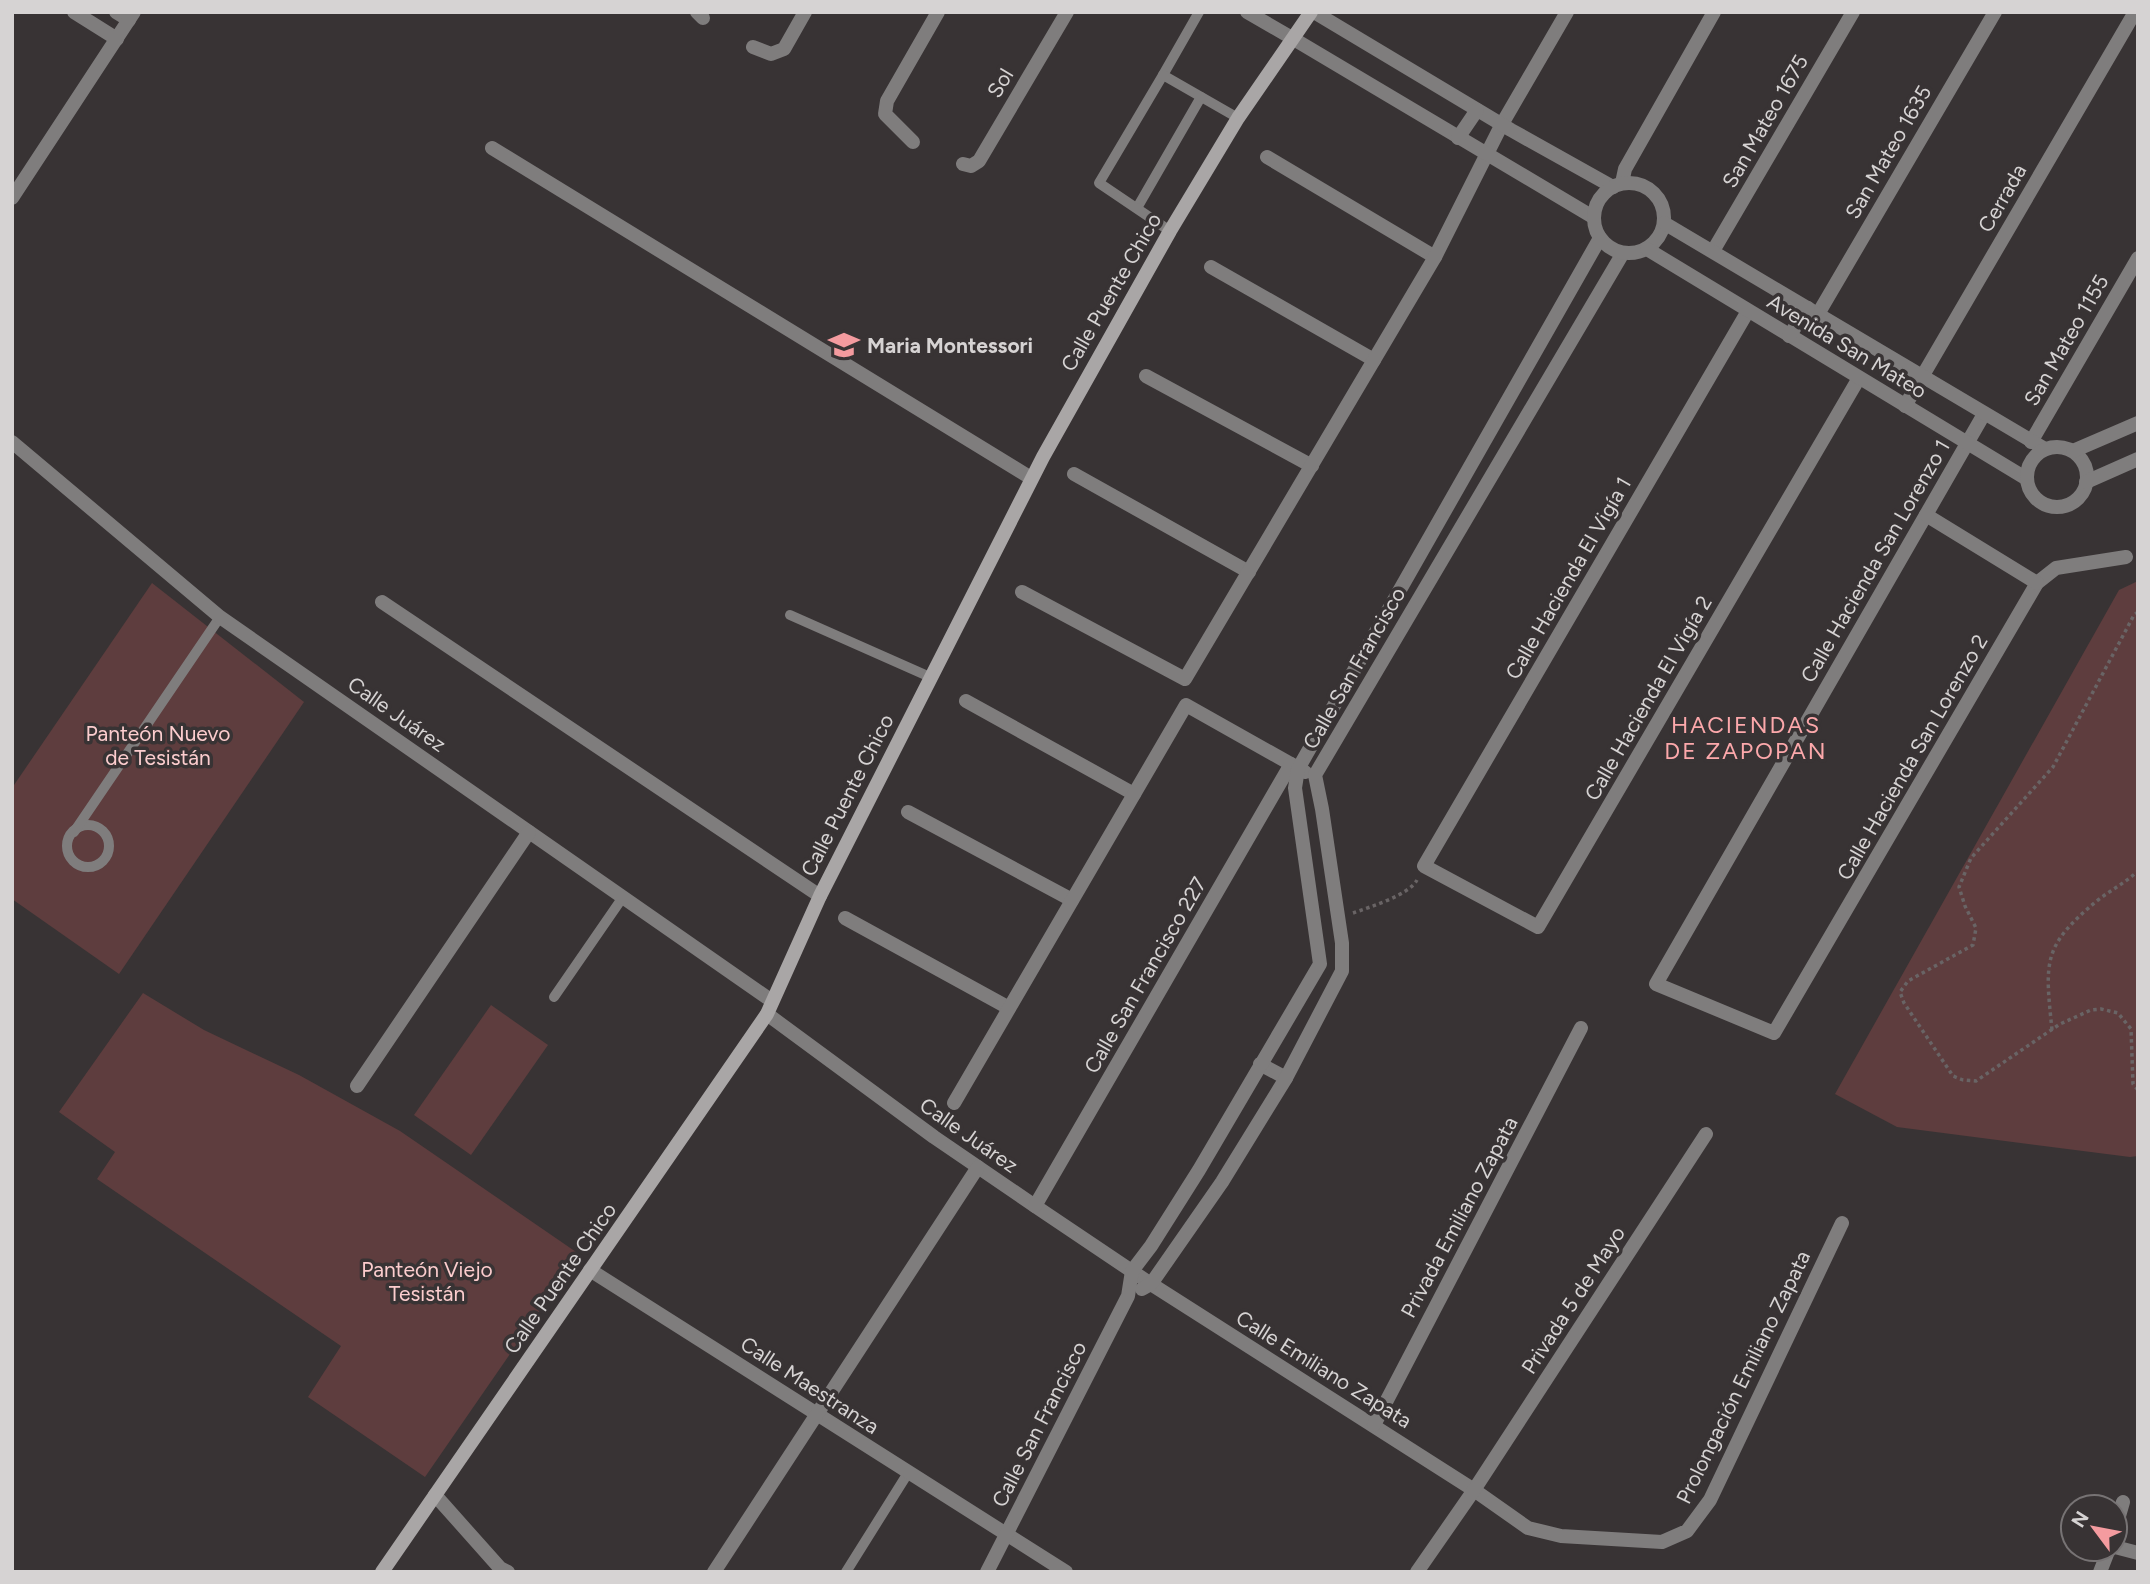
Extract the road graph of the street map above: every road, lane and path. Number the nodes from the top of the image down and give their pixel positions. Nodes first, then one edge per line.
1 (74, 12) edge
2 (805, 12) edge
3 (938, 12) edge
4 (1067, 12) edge
5 (1199, 12) edge
6 (1247, 12) edge
7 (1312, 12) edge
8 (1567, 12) edge
9 (1714, 12) edge
10 (1853, 12) edge
11 (1995, 12) edge
12 (2135, 12) edge
13 (126, 15) edge
14 (117, 38) junction
15 (1292, 38) junction
16 (753, 47) dead end
17 (1163, 75) junction
18 (1201, 97) junction
19 (1477, 110) junction
20 (1238, 118) junction
21 (1502, 124) junction
22 (1458, 138) junction
23 (913, 142) dead end
24 (492, 148) dead end
25 (1487, 155) junction
26 (1267, 157) dead end
27 (963, 164) dead end
28 (1617, 185) junction
29 (12, 198) edge
30 (1137, 208) junction
31 (1593, 217) junction
32 (1664, 223) junction
33 (1170, 231) junction
34 (1600, 238) junction
35 (1647, 248) junction
36 (1713, 251) junction
37 (1623, 253) junction
38 (1435, 257) junction
39 (2138, 258) edge
40 (1211, 267) dead end
41 (1748, 311) junction
42 (1813, 311) junction
43 (1789, 336) junction
44 (1374, 360) junction
45 (1146, 376) dead end
46 (1923, 376) junction
47 (1859, 378) junction
48 (1905, 406) junction
49 (1984, 414) junction
50 (2138, 423) edge
51 (12, 442) edge
52 (2031, 442) junction
53 (1968, 443) junction
54 (2045, 449) junction
55 (2073, 452) junction
56 (2138, 459) edge
57 (1311, 466) junction
58 (1074, 474) dead end
59 (1031, 478) junction
60 (2027, 479) junction
61 (2086, 482) junction
62 (1926, 515) junction
63 (2126, 557) dead end
64 (1249, 572) junction
65 (2038, 583) junction
66 (1022, 592) dead end
67 (382, 602) dead end
68 (2138, 612) edge
69 (790, 615) dead end
70 (220, 617) junction
71 (930, 677) junction
72 (966, 701) dead end
73 (1294, 767) junction
74 (1315, 775) junction
75 (1134, 793) junction
76 (908, 812) dead end
77 (74, 832) dead end
78 (529, 832) junction
79 (1424, 866) junction
80 (2138, 871) edge
81 (820, 896) junction
82 (623, 897) junction
83 (1072, 900) junction
84 (845, 918) dead end
85 (1338, 918) junction
86 (1344, 959) junction
87 (1320, 964) junction
88 (554, 997) dead end
89 (770, 1007) junction
90 (1009, 1008) junction
91 (1581, 1028) dead end
92 (2052, 1030) junction
93 (1774, 1034) joint
94 (1261, 1064) junction
95 (1286, 1078) junction
96 (357, 1086) dead end
97 (2138, 1090) edge
98 (954, 1103) dead end
99 (1706, 1133) dead end
100 (978, 1167) junction
101 (1199, 1170) junction
102 (1222, 1182) junction
103 (1035, 1206) junction
104 (1842, 1223) dead end
105 (590, 1270) junction
106 (1132, 1272) junction
107 (1151, 1284) junction
108 (1128, 1296) junction
109 (818, 1414) junction
110 (1374, 1425) junction
111 (908, 1473) junction
112 (1474, 1490) junction
113 (435, 1495) junction
114 (1007, 1534) junction
115 (382, 1572) edge
116 (508, 1572) edge
117 (714, 1572) edge
118 (846, 1572) edge
119 (987, 1572) edge
120 (1066, 1572) edge
121 (1417, 1572) edge

1 - 14 street
2 - 16 street
3 - 23 street
4 - 27 street, Sol
5 - 17 lane
6 - 15 street
7 - 15 main road, Calle Puente Chico
7 - 19 street
8 - 21 street
9 - 28 street
10 - 36 street, San Mateo 1675
11 - 42 street, San Mateo 1635
12 - 46 street, Cerrada
13 - 14 street
14 - 29 street
15 - 20 main road, Calle Puente Chico
15 - 22 street
17 - 18 lane
17 - 30 lane
18 - 20 lane
18 - 30 lane
19 - 21 street
19 - 22 street
20 - 33 main road, Calle Puente Chico
21 - 25 street
21 - 28 street
22 - 25 street
24 - 59 street
25 - 31 street
25 - 38 street
26 - 38 street
28 - 31 street
28 - 32 street
30 - 33 lane
31 - 34 street
32 - 35 street
32 - 36 street, Avenida San Mateo
33 - 59 main road, Calle Puente Chico
34 - 37 street
34 - 73 street, Calle San Francisco
35 - 37 street
35 - 41 street, Avenida San Mateo
36 - 42 street, Avenida San Mateo
37 - 74 street, Calle San Francisco
38 - 44 street
39 - 52 street, San Mateo 1155
40 - 44 street
41 - 43 street, Avenida San Mateo
41 - 79 street, Calle Hacienda El Vigía 1
42 - 43 street, San Mateo 1635
42 - 46 street, Avenida San Mateo
43 - 47 street, Avenida San Mateo
44 - 57 street
45 - 57 street
46 - 48 street, Cerrada
46 - 49 street, Avenida San Mateo
47 - 48 street, Avenida San Mateo
47 - 79 street, Calle Hacienda El Vigía 2
48 - 53 street, Avenida San Mateo
49 - 52 street, Avenida San Mateo
49 - 53 street, Calle Hacienda San Lorenzo 1
50 - 55 street
51 - 70 street, Calle Juárez
52 - 54 street, Avenida San Mateo
53 - 60 street, Avenida San Mateo
53 - 62 street, Calle Hacienda San Lorenzo 1
54 - 55 street, Avenida San Mateo
54 - 60 street
55 - 61 street
56 - 61 street, Avenida San Mateo
57 - 64 street
58 - 64 street
59 - 71 main road, Calle Puente Chico
60 - 61 street, Avenida San Mateo
62 - 65 street
62 - 93 street, Calle Hacienda San Lorenzo 1
63 - 65 street, Calle Hacienda San Lorenzo 2
64 - 66 street
65 - 93 street, Calle Hacienda San Lorenzo 2
67 - 81 street
68 - 92 path
69 - 71 lane
70 - 77 lane
70 - 78 street, Calle Juárez
71 - 81 main road, Calle Puente Chico
72 - 75 street
73 - 74 street
73 - 75 street
73 - 87 street, Calle San Francisco
73 - 103 street, Calle San Francisco 227
74 - 85 street, Calle San Francisco
75 - 83 street
76 - 83 street
78 - 82 street, Calle Juárez
78 - 96 street
79 - 85 path
80 - 92 path
81 - 89 main road, Calle Puente Chico
82 - 88 lane
82 - 89 street, Calle Juárez
83 - 90 street
84 - 90 street
85 - 86 street, Calle San Francisco
86 - 87 street
86 - 95 street, Calle San Francisco
87 - 94 street, Calle San Francisco
89 - 100 street, Calle Juárez
89 - 105 main road, Calle Puente Chico
90 - 98 street
91 - 110 street, Privada Emiliano Zapata
92 - 97 path
94 - 95 street
94 - 101 street, Calle San Francisco
95 - 102 street, Calle San Francisco
99 - 112 street, Privada 5 de Mayo
100 - 103 street, Calle Juárez
100 - 109 street
101 - 102 street
101 - 106 street, Calle San Francisco
102 - 107 street, Calle San Francisco
103 - 106 street, Calle Juárez
104 - 112 street, Prolongación Emiliano Zapata
105 - 109 street, Calle Maestranza
105 - 113 main road, Calle Puente Chico
106 - 107 street, Calle Juárez
106 - 108 street, Calle San Francisco
107 - 108 street, Calle San Francisco
107 - 110 street, Calle Emiliano Zapata
108 - 114 street, Calle San Francisco
109 - 111 street, Calle Maestranza
109 - 117 street
110 - 112 street, Calle Emiliano Zapata
111 - 114 street, Calle Maestranza
111 - 118 lane
112 - 121 street, Privada 5 de Mayo
113 - 115 main road, Calle Puente Chico
113 - 116 street
114 - 119 street, Calle San Francisco
114 - 120 street, Calle Maestranza

